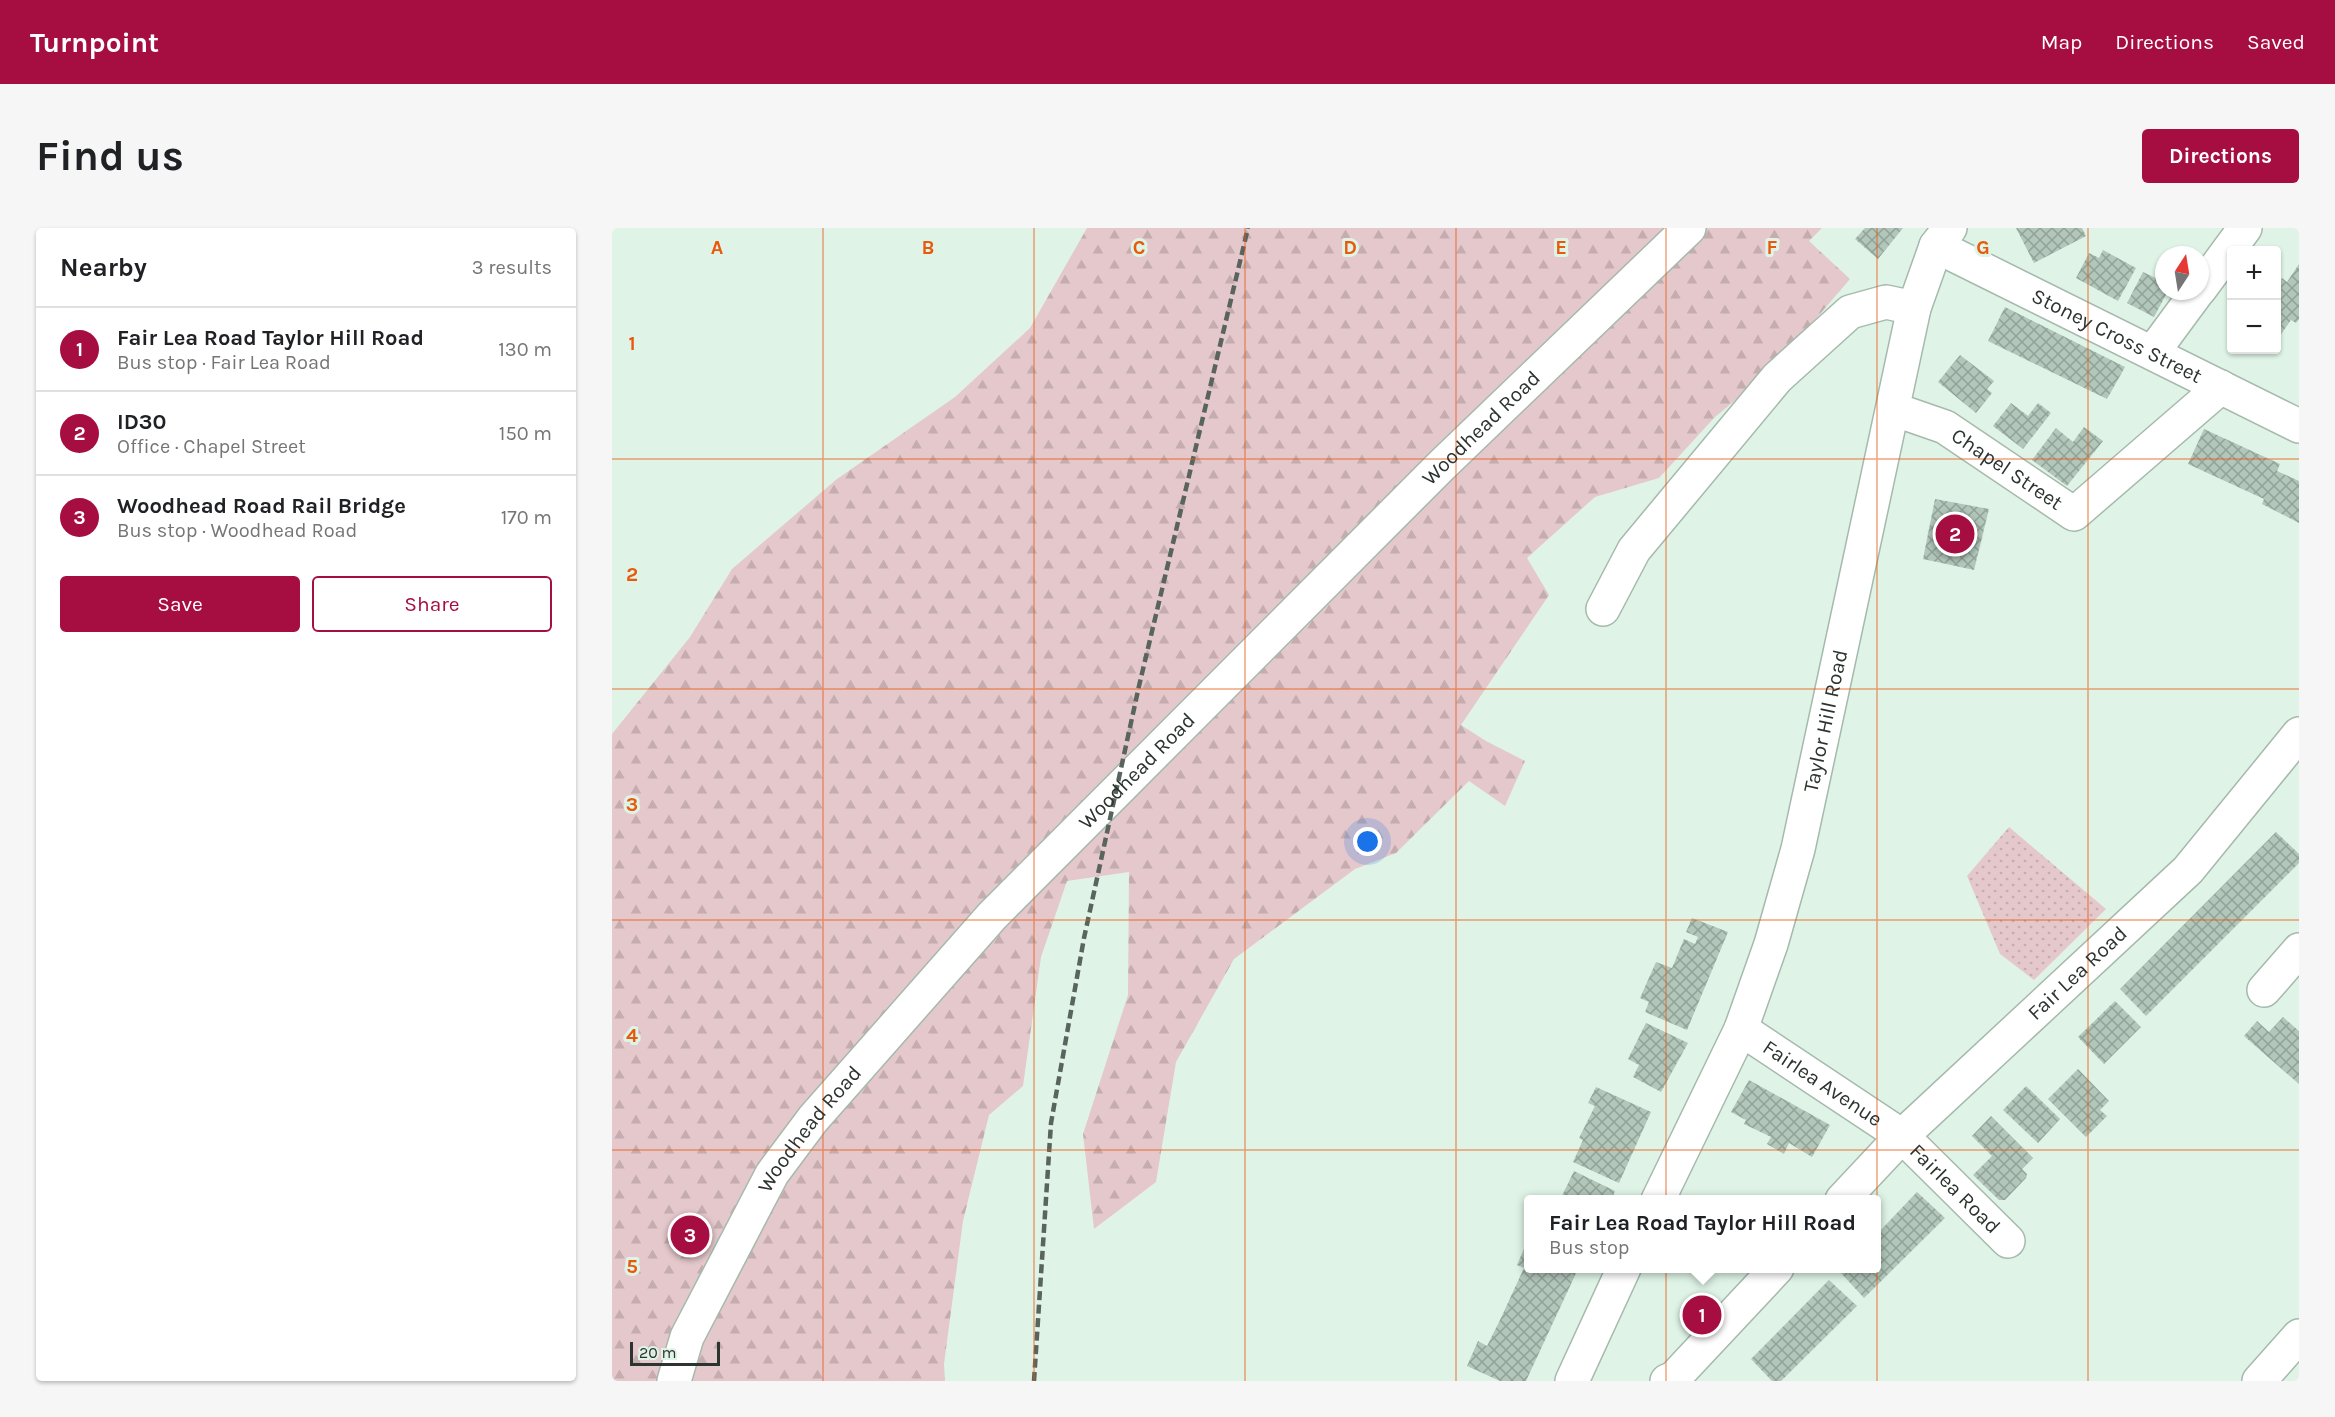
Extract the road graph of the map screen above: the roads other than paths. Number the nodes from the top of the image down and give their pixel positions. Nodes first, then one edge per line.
1 (1689, 228) edge
2 (2245, 228) edge
3 (1943, 237) edge
4 (2209, 277) edge
5 (2192, 300) edge
6 (1914, 308) junction
7 (2153, 352) junction
8 (2221, 387) junction
9 (1893, 409) junction
10 (2299, 426) edge
11 (1603, 609) dead end
12 (2299, 734) edge
13 (2295, 964) edge
14 (2264, 990) dead end
15 (1741, 1029) junction
16 (1902, 1136) junction
17 (1660, 1195) edge
18 (1847, 1195) edge
19 (2008, 1241) dead end
20 (1622, 1273) edge
21 (1773, 1273) edge
22 (2299, 1336) edge
23 (674, 1381) edge
24 (1572, 1381) edge
25 (1667, 1381) edge
26 (2259, 1381) edge

1 - 23 street, Woodhead Road
2 - 4 street
3 - 6 street, Taylor Hill Road
3 - 7 street, Stoney Cross Street
5 - 7 street
6 - 9 street, Taylor Hill Road
6 - 11 street
7 - 8 street, Stoney Cross Street
8 - 9 street, Chapel Street
8 - 10 street, Stoney Cross Street
9 - 15 street, Taylor Hill Road
12 - 16 street, Fair Lea Road
13 - 14 street
15 - 16 street, Fairlea Avenue
15 - 17 street, Taylor Hill Road
16 - 18 street, Fair Lea Road
16 - 19 street, Fairlea Road
20 - 24 street
21 - 25 street
22 - 26 street

